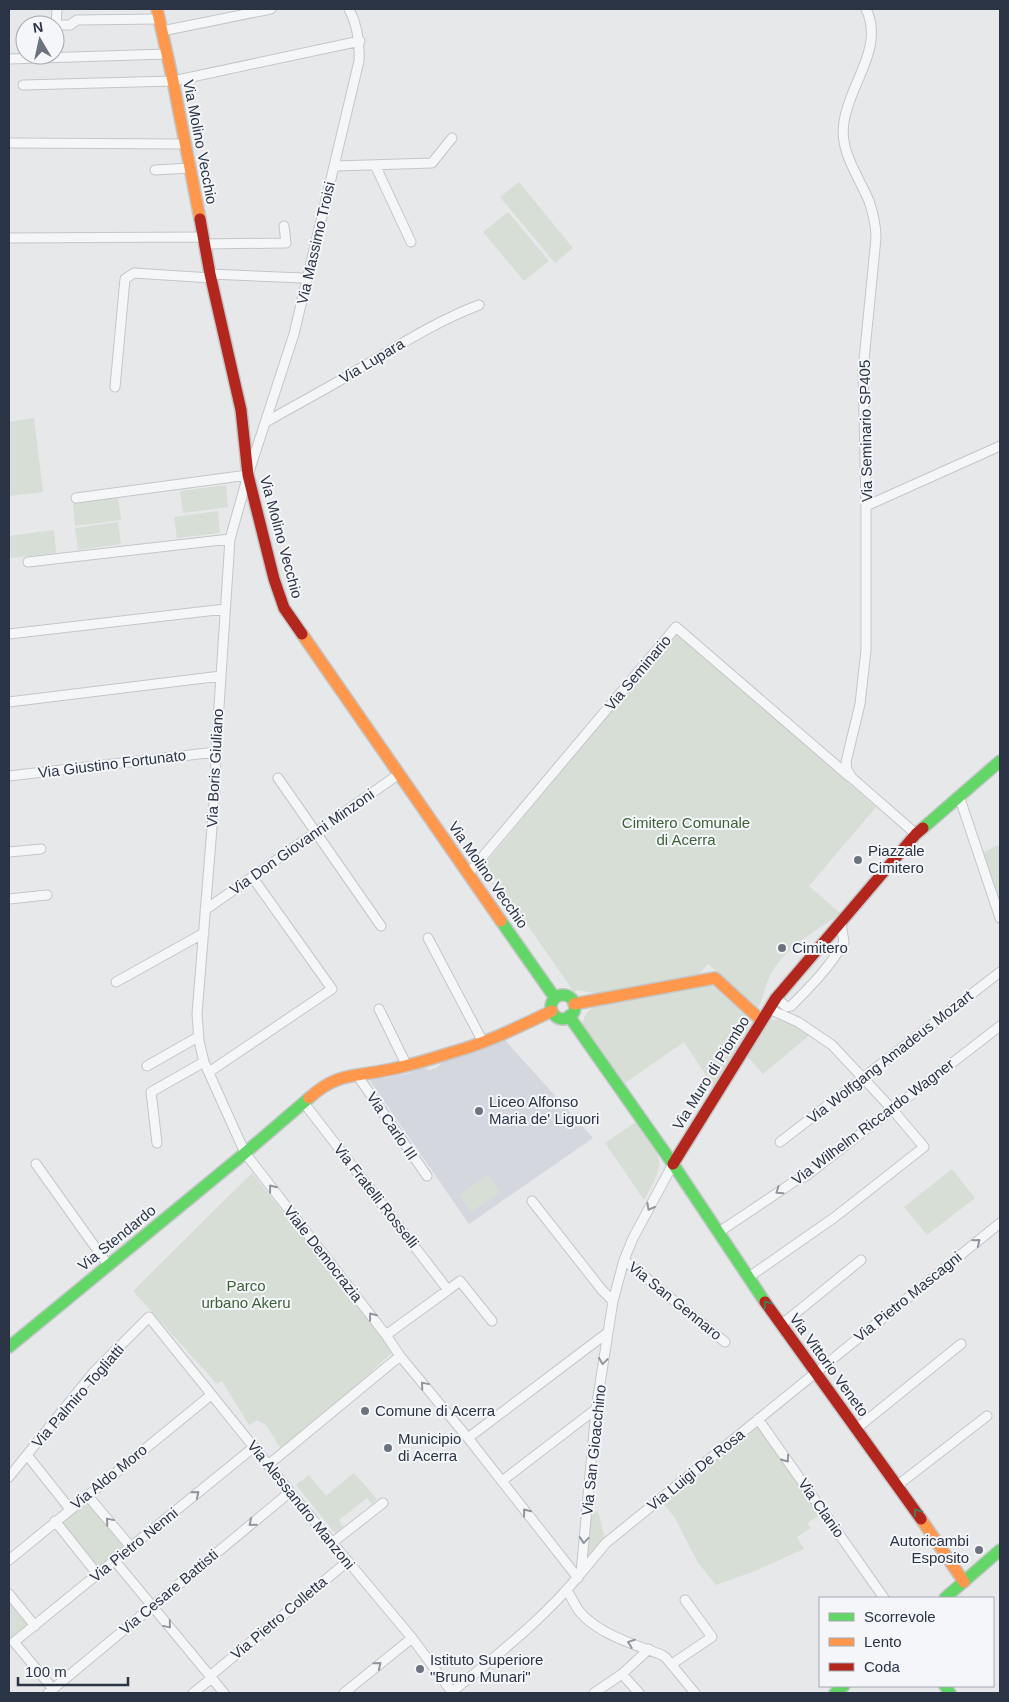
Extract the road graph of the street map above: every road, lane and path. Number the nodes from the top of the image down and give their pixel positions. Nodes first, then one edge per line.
1 (57, 9) edge
2 (271, 9) edge
3 (349, 9) edge
4 (866, 9) edge
5 (158, 14) edge
6 (162, 31) junction
7 (360, 41) junction
8 (167, 54) junction
9 (9, 59) edge
10 (173, 81) junction
11 (23, 85) dead end
12 (452, 138) dead end
13 (9, 143) edge
14 (185, 144) junction
15 (376, 165) junction
16 (335, 166) junction
17 (190, 168) junction
18 (155, 170) dead end
19 (284, 226) dead end
20 (9, 238) edge
21 (204, 240) junction
22 (411, 242) dead end
23 (210, 276) junction
24 (303, 278) dead end
25 (479, 306) dead end
26 (115, 387) dead end
27 (266, 422) junction
28 (1000, 446) edge
29 (248, 475) junction
30 (76, 498) dead end
31 (866, 506) junction
32 (230, 539) junction
33 (28, 562) dead end
34 (225, 609) junction
35 (9, 634) edge
36 (221, 676) junction
37 (9, 702) edge
38 (216, 752) junction
39 (1000, 760) edge
40 (399, 774) junction
41 (9, 776) edge
42 (278, 778) dead end
43 (852, 778) junction
44 (959, 796) junction
45 (316, 832) junction
46 (916, 834) junction
47 (40, 849) dead end
48 (9, 852) edge
49 (469, 873) junction
50 (253, 878) junction
51 (47, 895) dead end
52 (9, 899) edge
53 (205, 910) junction
54 (1000, 918) edge
55 (841, 922) junction
56 (381, 926) dead end
57 (204, 933) junction
58 (428, 938) dead end
59 (1000, 972) edge
60 (116, 982) dead end
61 (555, 998) junction
62 (776, 998) junction
63 (574, 1004) junction
64 (768, 1009) junction
65 (379, 1010) dead end
66 (552, 1011) junction
67 (569, 1016) junction
68 (761, 1020) junction
69 (1000, 1026) edge
70 (198, 1037) junction
71 (483, 1042) junction
72 (204, 1062) junction
73 (146, 1066) dead end
74 (407, 1066) junction
75 (209, 1072) junction
76 (357, 1075) junction
77 (862, 1077) junction
78 (304, 1103) junction
79 (892, 1109) junction
80 (780, 1142) dead end
81 (158, 1143) dead end
82 (245, 1153) junction
83 (36, 1164) dead end
84 (673, 1164) junction
85 (426, 1176) dead end
86 (532, 1201) dead end
87 (1000, 1223) edge
88 (719, 1232) junction
89 (624, 1260) junction
90 (861, 1260) dead end
91 (108, 1265) junction
92 (749, 1277) junction
93 (448, 1290) junction
94 (613, 1300) junction
95 (149, 1317) joint
96 (492, 1321) dead end
97 (781, 1325) junction
98 (608, 1334) junction
99 (386, 1335) junction
100 (725, 1342) dead end
101 (960, 1344) dead end
102 (9, 1347) edge
103 (400, 1356) junction
104 (816, 1372) junction
105 (211, 1394) junction
106 (596, 1410) junction
107 (987, 1416) dead end
108 (758, 1419) junction
109 (857, 1428) junction
110 (468, 1438) junction
111 (254, 1447) junction
112 (27, 1455) junction
113 (268, 1465) junction
114 (9, 1477) edge
115 (502, 1481) junction
116 (898, 1485) junction
117 (290, 1492) junction
118 (87, 1495) junction
119 (383, 1503) dead end
120 (70, 1509) junction
121 (56, 1521) junction
122 (332, 1543) junction
123 (131, 1547) junction
124 (1000, 1550) edge
125 (9, 1560) edge
126 (115, 1561) junction
127 (348, 1561) junction
128 (98, 1575) junction
129 (580, 1575) junction
130 (964, 1582) junction
131 (567, 1590) junction
132 (9, 1594) edge
133 (883, 1597) edge
134 (946, 1597) edge
135 (685, 1600) dead end
136 (152, 1606) junction
137 (35, 1626) junction
138 (412, 1638) junction
139 (649, 1649) junction
140 (672, 1664) junction
141 (622, 1674) junction
142 (211, 1677) junction
143 (50, 1691) edge
144 (452, 1692) edge
145 (193, 1693) edge
146 (224, 1693) edge
147 (344, 1693) edge
148 (594, 1693) edge
149 (640, 1693) edge
150 (695, 1693) edge

1 - 5 street
2 - 6 street
3 - 7 street, Via Massimo Troisi
4 - 31 street, Via Seminario SP405
5 - 6 street, Via Molino Vecchio
6 - 8 street, Via Molino Vecchio
7 - 10 street
7 - 16 street, Via Massimo Troisi
8 - 9 street
8 - 10 street, Via Molino Vecchio
10 - 11 street
10 - 14 street, Via Molino Vecchio
12 - 15 street
13 - 14 street
14 - 17 street, Via Molino Vecchio
15 - 16 street
15 - 22 street
16 - 27 street, Via Massimo Troisi
17 - 18 street
17 - 21 street, Via Molino Vecchio
19 - 21 street
20 - 21 street
21 - 23 street, Via Molino Vecchio
23 - 24 street
23 - 26 street
23 - 29 street, Via Molino Vecchio
25 - 27 street, Via Lupara
27 - 29 street, Via Massimo Troisi
28 - 31 street
29 - 30 street
29 - 32 street, Via Boris Giuliano
29 - 40 street, Via Molino Vecchio
31 - 43 street, Via Seminario SP405
32 - 33 street
32 - 34 street, Via Boris Giuliano
34 - 35 street
34 - 36 street, Via Boris Giuliano
36 - 37 street
36 - 38 street, Via Boris Giuliano
38 - 41 street, Via Giustino Fortunato
38 - 53 street, Via Boris Giuliano
39 - 44 street, Via Muro di Piombo
40 - 45 street, Via Don Giovanni Minzoni
40 - 49 street, Via Molino Vecchio
42 - 45 street
43 - 46 street
43 - 49 street, Via Seminario
44 - 46 street, Via Muro di Piombo
44 - 54 street
45 - 50 street, Via Don Giovanni Minzoni
45 - 56 street
46 - 55 street, Via Muro di Piombo
47 - 48 street
49 - 61 street, Via Molino Vecchio
50 - 53 street, Via Don Giovanni Minzoni
50 - 75 street
51 - 52 street
53 - 57 street, Via Boris Giuliano
55 - 62 street, Via Muro di Piombo
55 - 62 street
57 - 60 street
57 - 70 street, Via Boris Giuliano
58 - 71 street
59 - 77 street, Via Wolfgang Amadeus Mozart
61 - 63 street
61 - 66 street
62 - 64 street, Via Muro di Piombo
63 - 67 street
63 - 68 street
64 - 68 street, Via Muro di Piombo
64 - 77 street
65 - 74 street
66 - 67 street
66 - 71 street, Via Stendardo
67 - 84 street
68 - 84 street, Via Muro di Piombo
69 - 79 street, Via Wilhelm Riccardo Wagner
70 - 72 street, Via Boris Giuliano
70 - 73 street
71 - 74 street, Via Stendardo
72 - 75 street, Via Boris Giuliano
72 - 81 street
74 - 76 street, Via Stendardo
75 - 82 street, Via Boris Giuliano
76 - 78 street, Via Stendardo
76 - 85 street, Via Carlo III
77 - 79 street
77 - 80 street, Via Wolfgang Amadeus Mozart
78 - 82 street, Via Stendardo
78 - 93 street, Via Fratelli Rosselli
79 -> 88 street, Via Wilhelm Riccardo Wagner
79 - 92 street
82 - 91 street, Via Stendardo
99 -> 82 street, Viale Democrazia
83 - 91 street
84 - 88 street, Via Vittorio Veneto
84 -> 89 street, Via San Gioacchino
86 - 94 street
104 -> 87 street, Via Pietro Mascagni
88 - 92 street, Via Vittorio Veneto
89 - 94 street, Via San Gioacchino
89 - 100 street, Via San Gennaro
90 - 97 street
91 - 102 street, Via Stendardo
97 -> 92 street, Via Vittorio Veneto
93 - 96 street
93 - 99 street
94 - 98 street, Via San Gioacchino
95 - 105 street, Via Alessandro Manzoni
95 - 112 street, Via Palmiro Togliatti
97 - 104 street, Via Vittorio Veneto
98 -> 106 street, Via San Gioacchino
98 - 110 street
99 - 103 street, Viale Democrazia
101 - 109 street
110 -> 103 street, Viale Democrazia
103 - 113 street
104 - 108 street, Via Luigi De Rosa
104 - 109 street, Via Vittorio Veneto
105 - 111 street, Via Alessandro Manzoni
105 - 118 street, Via Aldo Moro
106 - 115 street
106 -> 129 street, Via San Gioacchino
107 - 116 street
108 - 129 street, Via Luigi De Rosa
108 -> 133 street, Via Clanio
109 - 116 street, Via Vittorio Veneto
110 - 115 street, Viale Democrazia
111 - 113 street, Via Alessandro Manzoni
123 -> 111 street, Via Pietro Nenni
112 - 114 street, Via Palmiro Togliatti
112 - 120 street
113 - 117 street, Via Alessandro Manzoni
129 -> 115 street, Viale Democrazia
130 -> 116 street, Via Vittorio Veneto
117 - 122 street, Via Alessandro Manzoni
117 -> 136 street, Via Cesare Battisti
118 - 120 street, Via Aldo Moro
123 -> 118 street
119 - 122 street
120 - 121 street, Via Aldo Moro
121 - 125 street, Via Aldo Moro
121 - 128 street
122 - 127 street, Via Alessandro Manzoni
123 - 126 street, Via Pietro Nenni
124 - 130 street
126 - 128 street, Via Pietro Nenni
126 - 136 street
127 - 138 street, Via Alessandro Manzoni
127 - 142 street, Via Pietro Colletta
128 - 137 street, Via Pietro Nenni
129 - 131 street
130 - 134 street
139 -> 131 street
131 - 144 street
132 - 137 street
135 - 140 street
136 -> 142 street
136 - 143 street, Via Cesare Battisti
137 - 143 street, Via Pietro Nenni
138 - 144 street, Via Alessandro Manzoni
147 -> 138 street
139 - 140 street
139 - 141 street
140 - 150 street
141 - 148 street
141 - 149 street
142 - 145 street, Via Pietro Colletta
142 - 146 street

